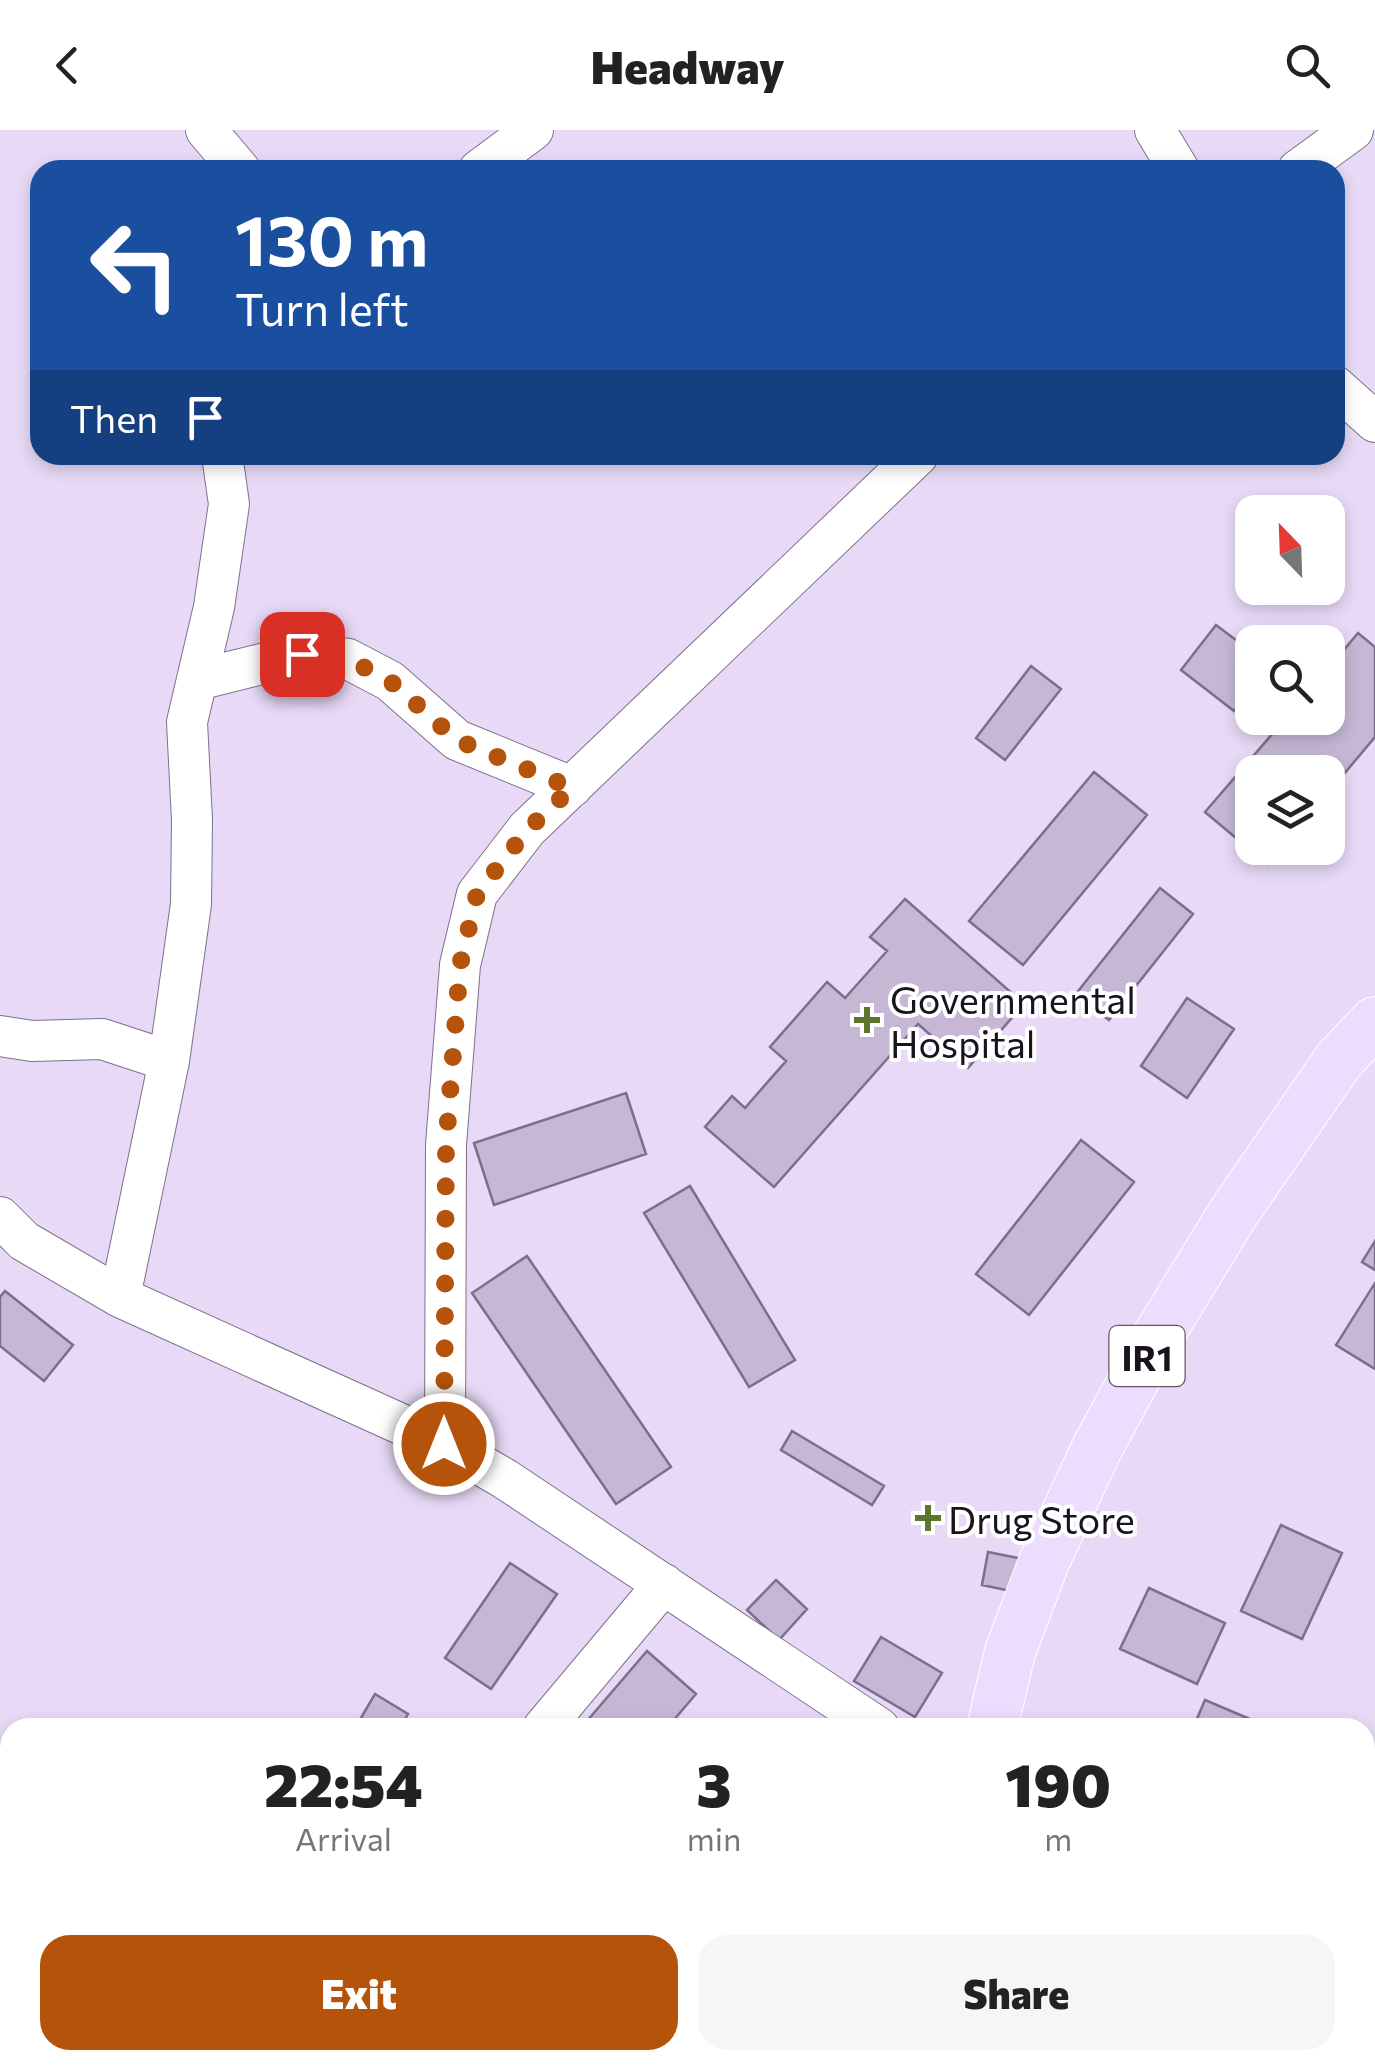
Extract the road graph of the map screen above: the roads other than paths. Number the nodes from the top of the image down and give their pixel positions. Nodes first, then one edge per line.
1 (206, 130) edge
2 (533, 130) edge
3 (1156, 130) edge
4 (1353, 130) edge
5 (232, 160) edge
6 (492, 160) edge
7 (1172, 160) edge
8 (1312, 160) edge
9 (1345, 395) edge
10 (1375, 422) edge
11 (223, 465) edge
12 (908, 465) edge
13 (197, 680) junction
14 (572, 788) junction
15 (1375, 1022) edge
16 (0, 1036) edge
17 (169, 1061) junction
18 (0, 1217) edge
19 (120, 1297) junction
20 (444, 1444) junction
21 (664, 1584) junction
22 (551, 1718) edge
23 (864, 1718) edge
24 (994, 1718) edge

1 - 5 street
2 - 6 street
3 - 7 street
4 - 8 street
9 - 10 street
11 - 13 street
12 - 14 street
13 - 14 street
13 - 17 street
14 - 20 street
15 - 24 main road, IR1
16 - 17 street
17 - 19 street
18 - 19 street
19 - 20 street
20 - 21 street
21 - 22 street
21 - 23 street

